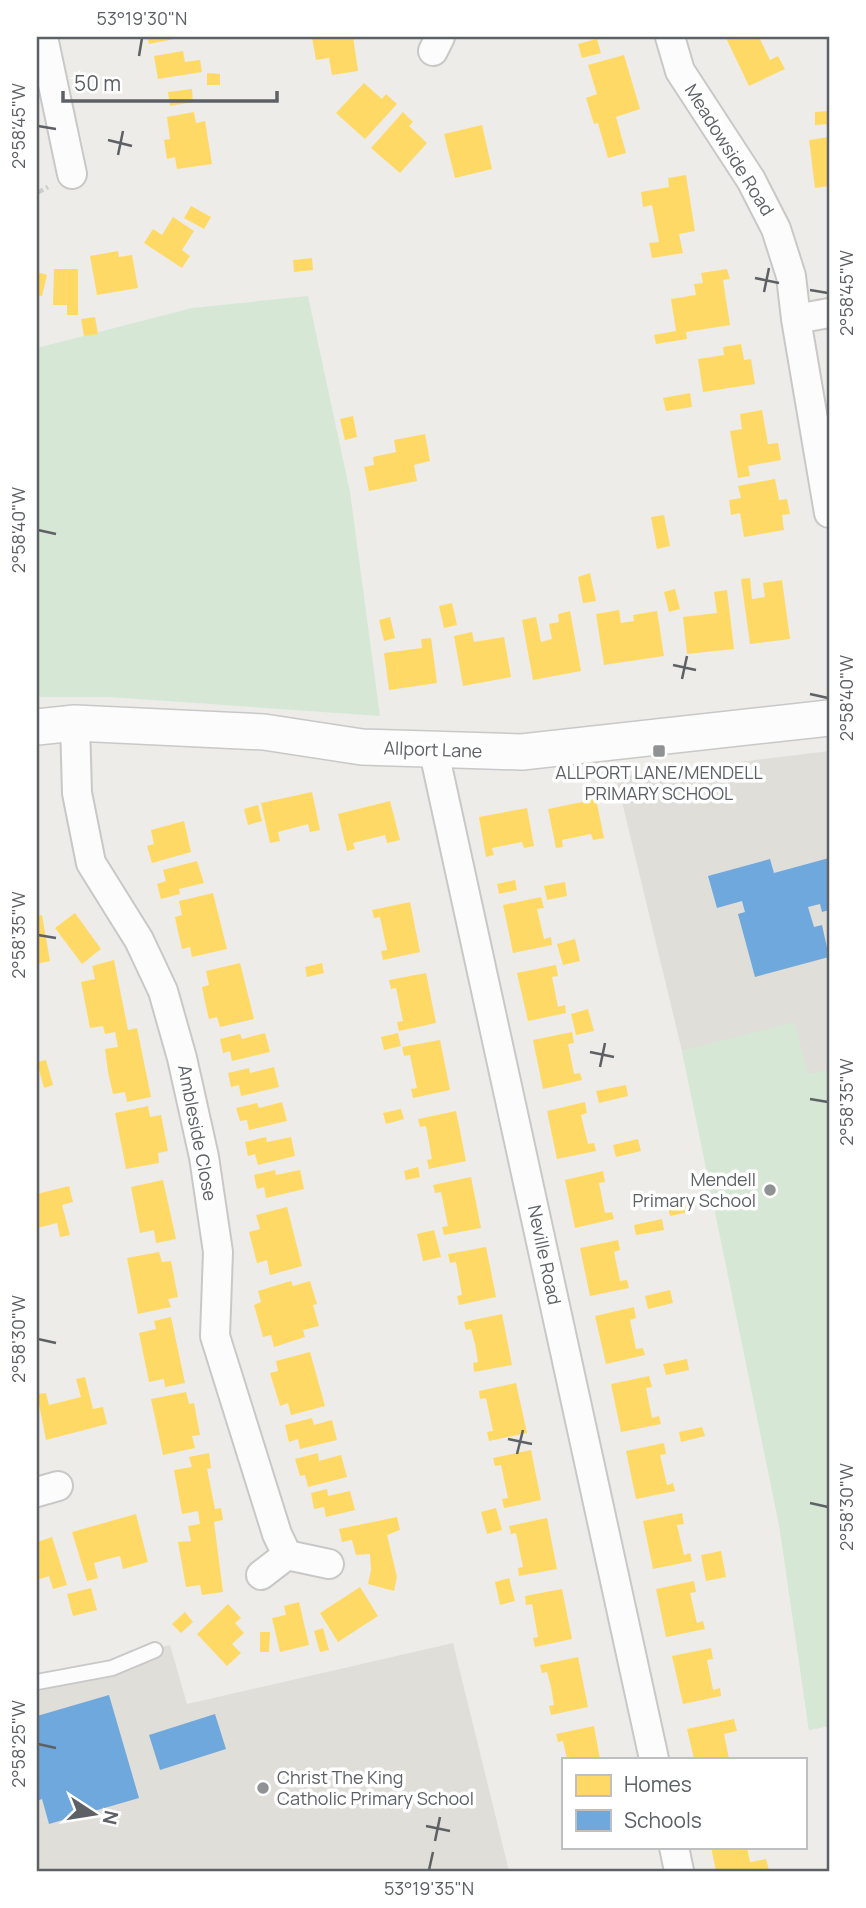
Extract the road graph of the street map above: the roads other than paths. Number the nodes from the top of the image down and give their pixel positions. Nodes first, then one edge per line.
1 (43, 37) edge
2 (670, 37) edge
3 (72, 174) dead end
4 (829, 313) edge
5 (796, 319) junction
6 (829, 513) edge
7 (829, 718) edge
8 (75, 723) junction
9 (37, 727) edge
10 (434, 752) junction
11 (287, 1555) junction
12 (329, 1564) dead end
13 (261, 1575) dead end
14 (155, 1650) dead end
15 (37, 1682) edge
16 (654, 1758) edge
17 (674, 1848) edge
18 (679, 1871) edge

1 - 3 street
2 - 5 street, Meadowside Road
4 - 5 street
5 - 6 street, Meadowside Road
7 - 10 street, Allport Lane
8 - 9 street, Allport Lane
8 - 10 street, Allport Lane
8 - 11 street, Ambleside Close
10 - 16 street, Neville Road
11 - 12 street
11 - 13 street
14 - 15 lane
17 - 18 street

